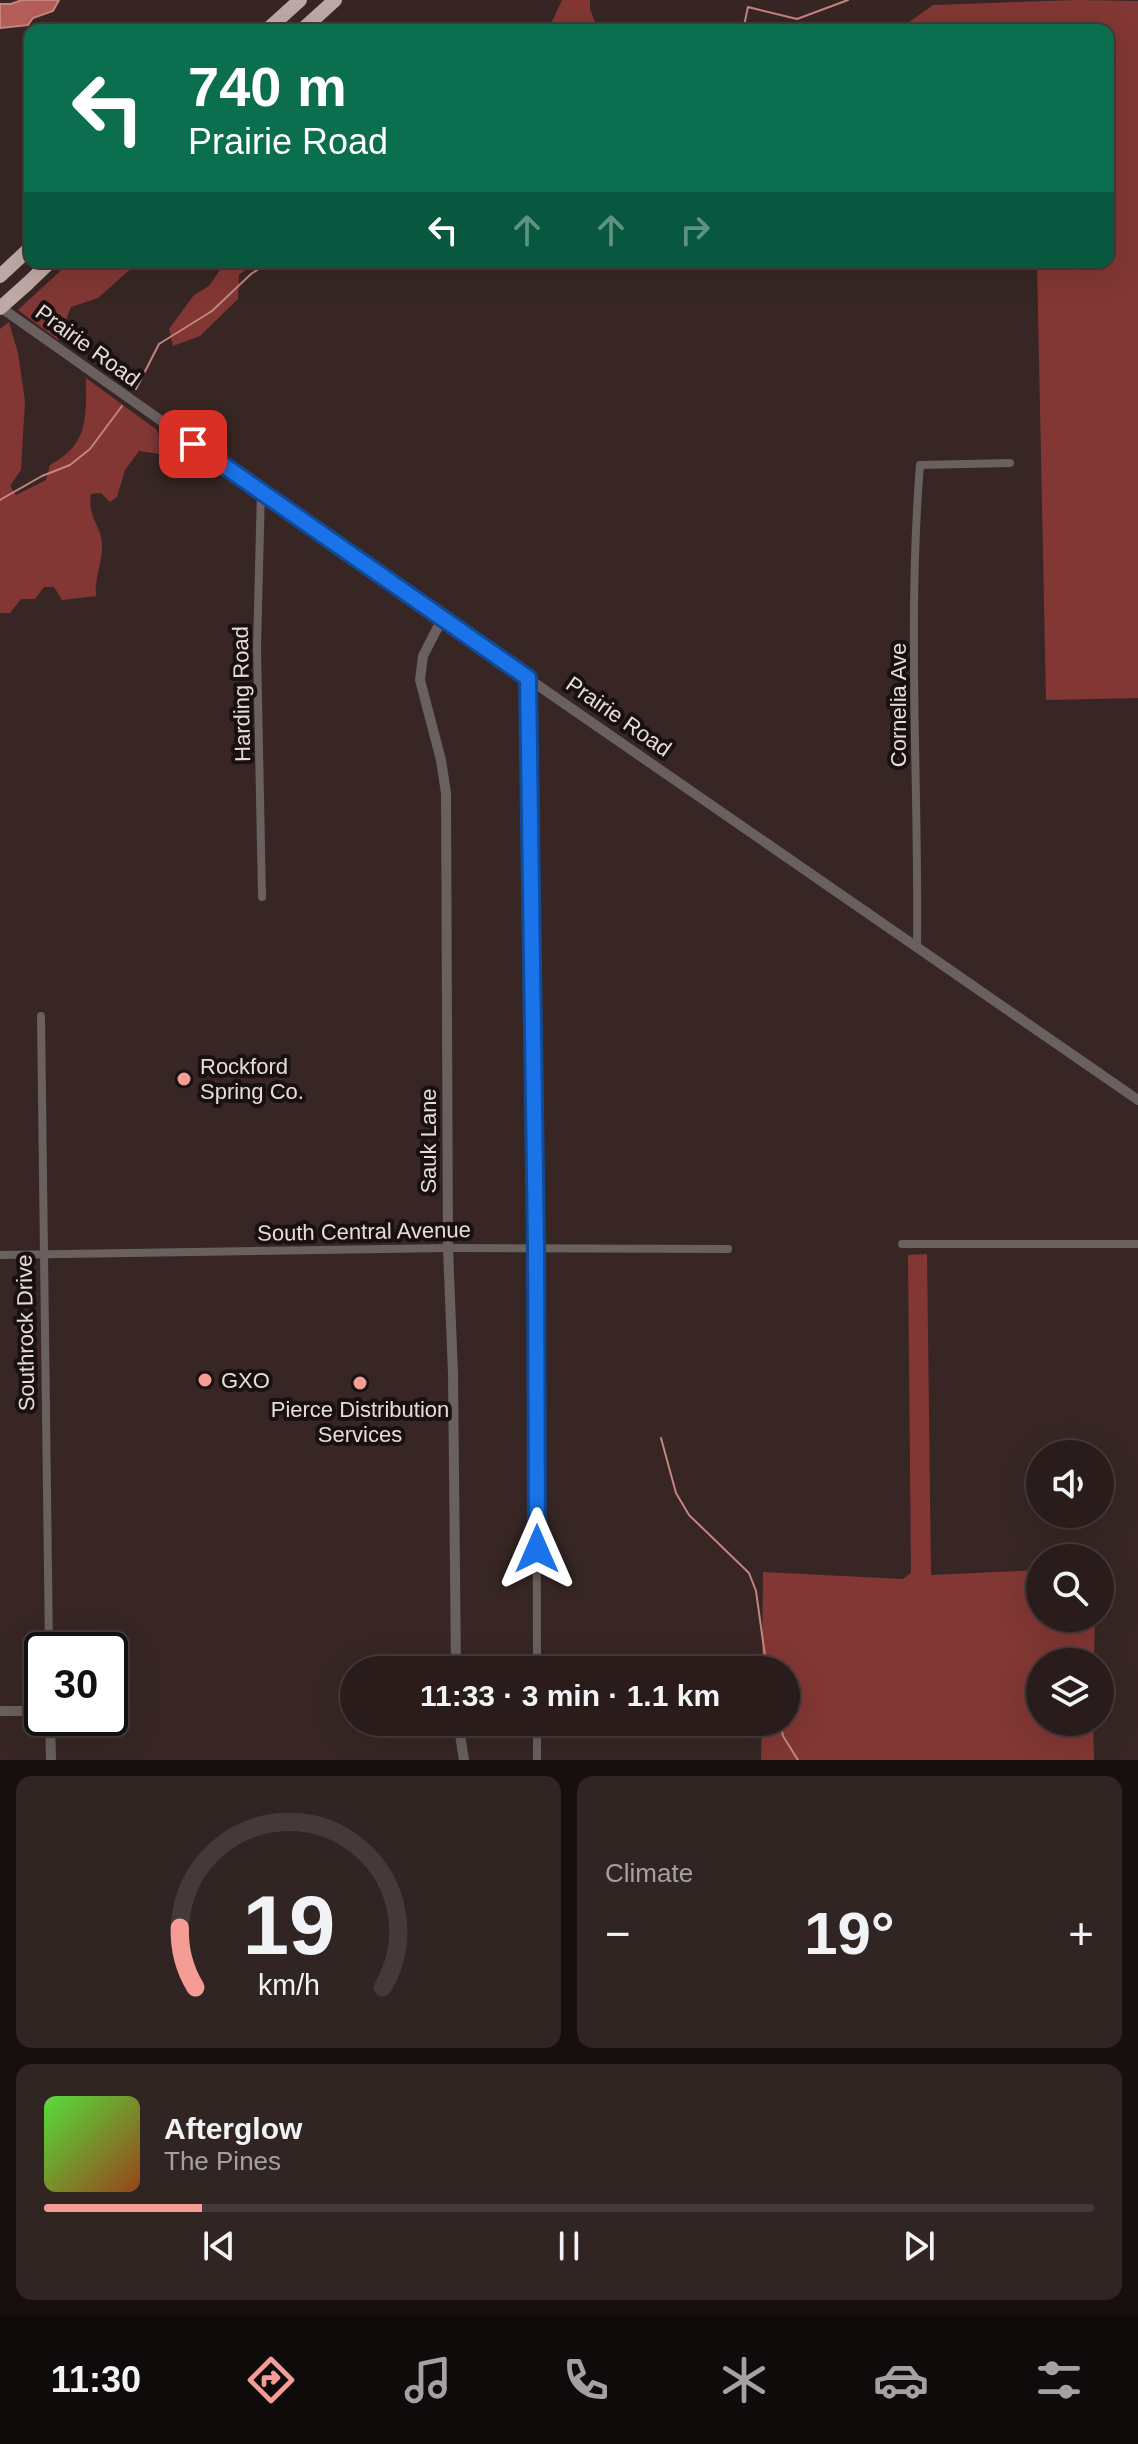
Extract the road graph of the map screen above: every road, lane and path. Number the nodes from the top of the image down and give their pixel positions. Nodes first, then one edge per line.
1 (300, 0) edge
2 (335, 0) edge
3 (274, 24) edge
4 (309, 24) edge
5 (24, 254) edge
6 (44, 268) edge
7 (4, 272) edge
8 (0, 307) edge
9 (1010, 463) dead end
10 (261, 490) junction
11 (442, 619) junction
12 (528, 678) junction
13 (262, 897) dead end
14 (917, 946) junction
15 (41, 1016) dead end
16 (1138, 1100) edge
17 (902, 1244) dead end
18 (1138, 1244) edge
19 (536, 1247) junction
20 (448, 1248) junction
21 (728, 1249) dead end
22 (0, 1255) edge
23 (43, 1255) junction
24 (49, 1632) edge
25 (456, 1656) edge
26 (537, 1656) edge
27 (0, 1711) edge
28 (24, 1711) edge
29 (50, 1736) edge
30 (460, 1736) edge
31 (537, 1736) edge
32 (51, 1760) edge
33 (464, 1760) edge
34 (537, 1760) edge

1 - 3 highway
2 - 4 highway
5 - 7 highway
6 - 8 highway, bridge
8 - 10 street, Prairie Road
9 - 14 street, Cornelia Ave
10 - 11 street, Prairie Road
10 - 13 street, Harding Road
11 - 12 street, Prairie Road
11 - 20 street, Sauk Lane
12 - 14 street, Prairie Road
12 - 19 street
14 - 16 street, Prairie Road
15 - 23 street, Southrock Drive
17 - 18 street
19 - 20 street, South Central Avenue
19 - 21 street, South Central Avenue
19 - 26 street
20 - 23 street, South Central Avenue
20 - 25 street, Sauk Lane
22 - 23 street, South Central Avenue
23 - 24 street, Southrock Drive
27 - 28 street
29 - 32 street
30 - 33 street
31 - 34 street

